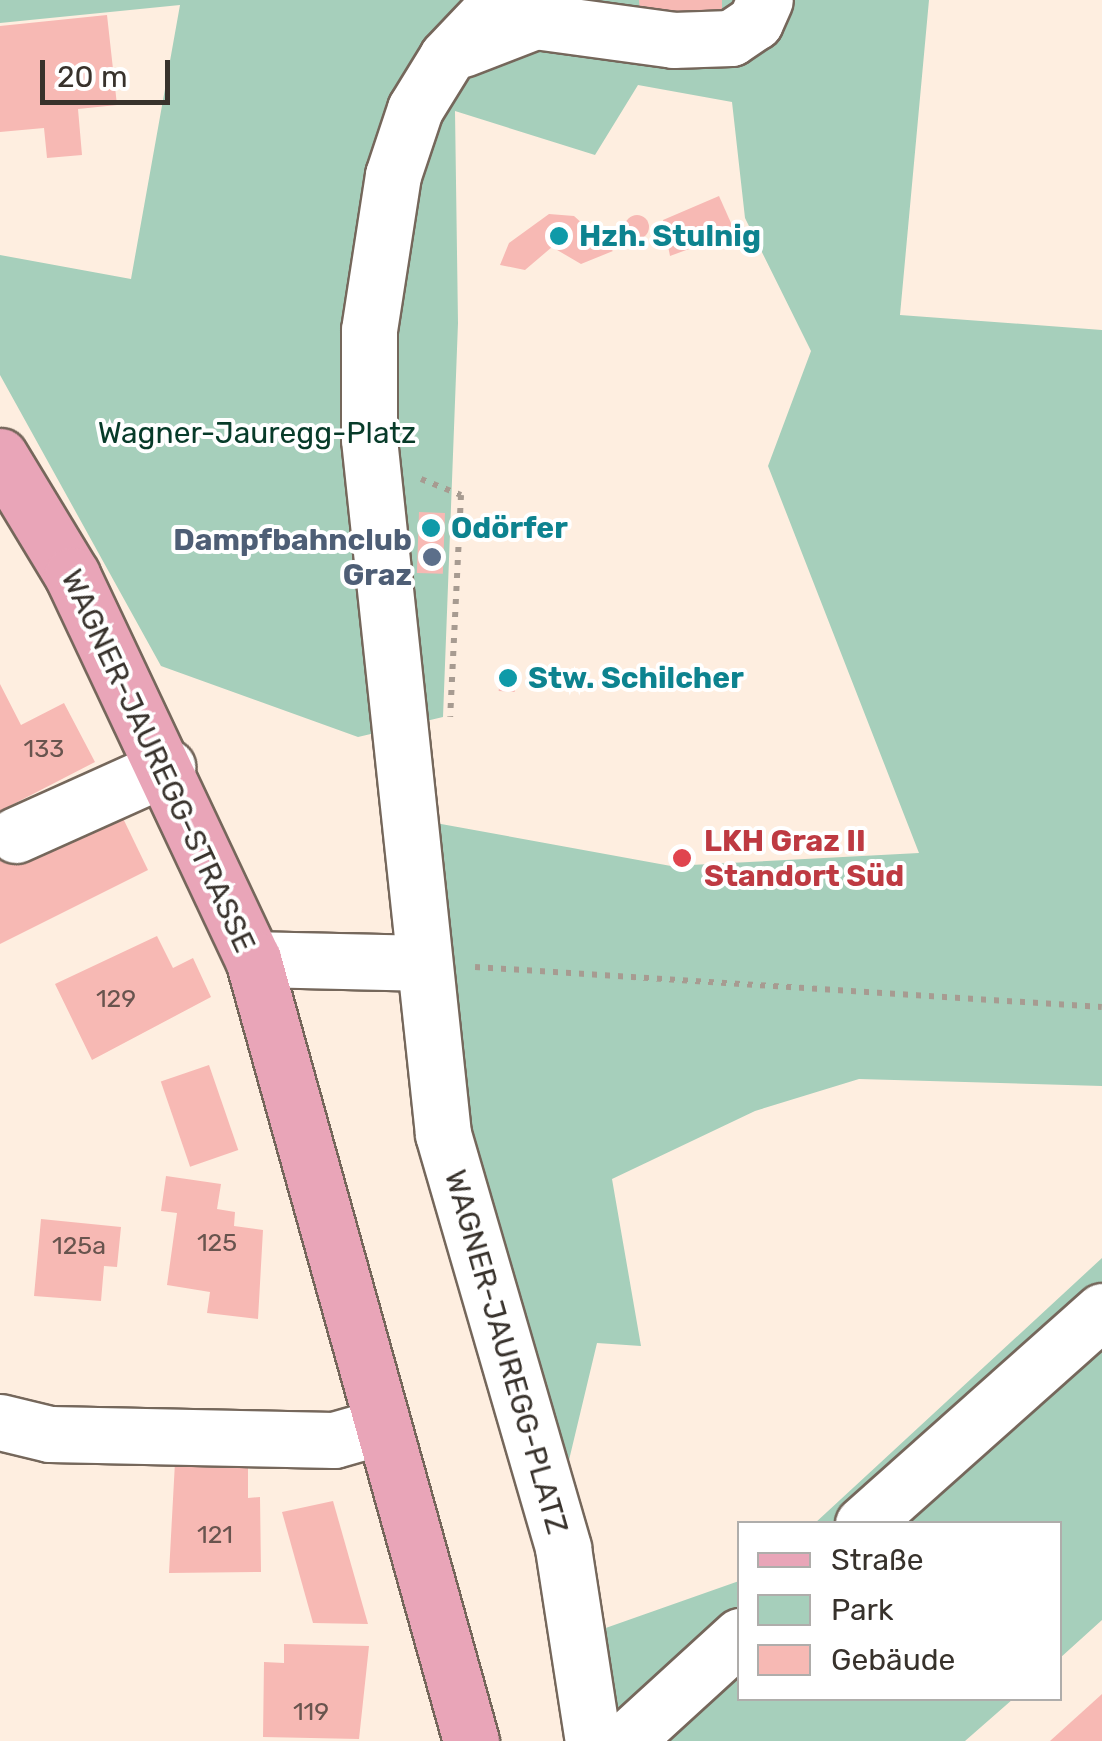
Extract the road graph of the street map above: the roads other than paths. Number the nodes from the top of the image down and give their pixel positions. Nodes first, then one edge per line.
1 (501, 0) edge
2 (765, 0) edge
3 (447, 57) junction
4 (0, 456) edge
5 (166, 766) junction
6 (16, 835) dead end
7 (254, 959) junction
8 (424, 964) junction
9 (1102, 1312) edge
10 (0, 1422) edge
11 (384, 1426) junction
12 (866, 1521) edge
13 (737, 1639) edge
14 (470, 1741) edge
15 (592, 1741) edge
16 (625, 1741) edge

1 - 3 lane, WAGNER-JAUREGG-PLATZ
2 - 3 lane
3 - 8 lane, WAGNER-JAUREGG-PLATZ
4 - 5 main road, WAGNER-JAUREGG-STRASSE
5 - 6 lane
5 - 7 main road, WAGNER-JAUREGG-STRASSE
7 - 8 lane
7 - 11 main road, WAGNER-JAUREGG-STRASSE
8 - 15 lane, WAGNER-JAUREGG-PLATZ
9 - 12 lane
10 - 11 lane
11 - 14 main road, WAGNER-JAUREGG-STRASSE
13 - 16 lane

